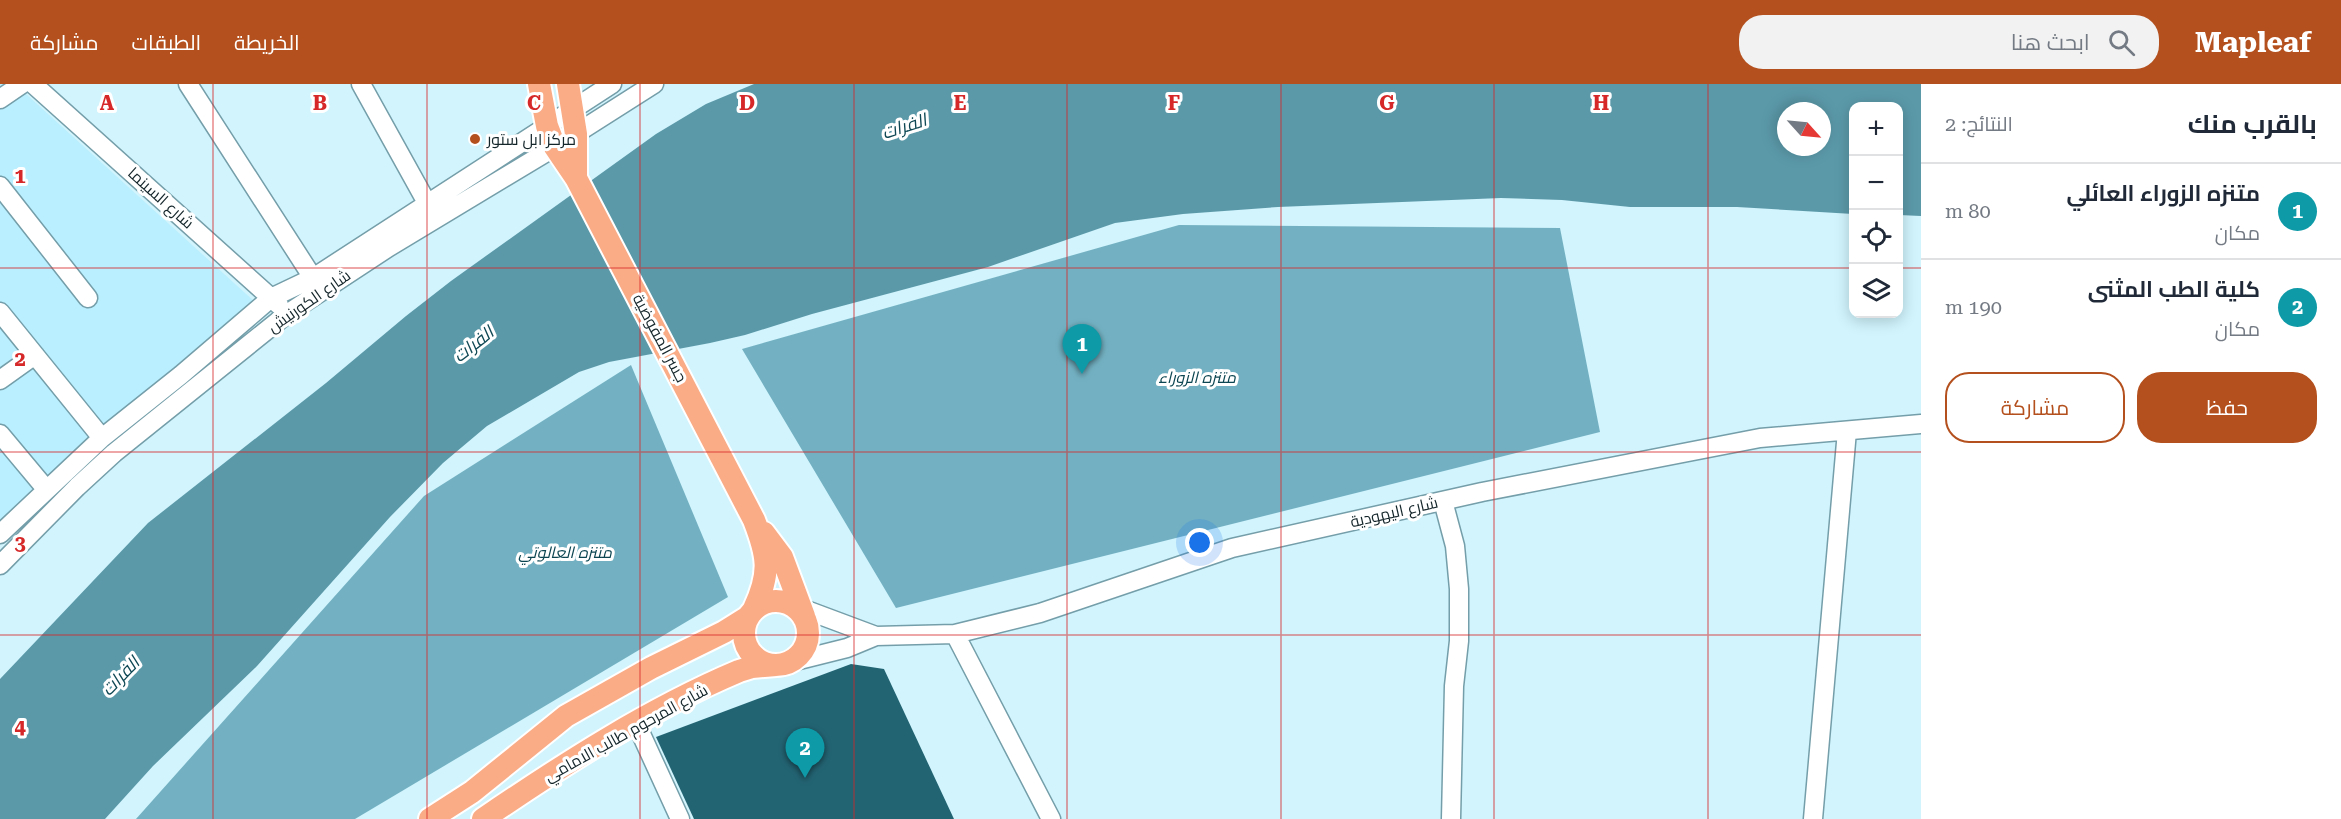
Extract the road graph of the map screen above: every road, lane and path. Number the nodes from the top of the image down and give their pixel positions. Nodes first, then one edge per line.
1 (22, 84) edge
2 (33, 84) edge
3 (188, 84) edge
4 (361, 84) edge
5 (539, 84) edge
6 (568, 84) edge
7 (612, 84) edge
8 (654, 84) edge
9 (0, 99) edge
10 (572, 109) junction
11 (547, 126) junction
12 (576, 134) junction
13 (555, 147) junction
14 (576, 178) junction
15 (0, 186) edge
16 (427, 203) junction
17 (313, 278) junction
18 (87, 298) dead end
19 (272, 298) junction
20 (0, 312) edge
21 (287, 314) junction
22 (35, 355) junction
23 (0, 380) edge
24 (1921, 424) edge
25 (1847, 430) junction
26 (0, 434) edge
27 (102, 438) junction
28 (46, 489) junction
29 (1443, 501) junction
30 (754, 520) junction
31 (0, 534) edge
32 (0, 565) edge
33 (799, 611) junction
34 (751, 613) junction
35 (955, 634) junction
36 (876, 636) junction
37 (782, 664) junction
38 (636, 723) junction
39 (430, 819) edge
40 (483, 819) edge
41 (680, 819) edge
42 (1051, 819) edge
43 (1451, 819) edge
44 (1813, 819) edge

1 - 9 street
2 - 19 street, شارع السينما
3 - 17 street
4 - 16 street
5 - 11 main road, جسر المفوضية
6 - 10 main road
7 - 10 street, شارع الكورنيش
8 - 12 street, شارع الكورنيش
10 - 11 street, شارع الكورنيش
10 - 12 main road
11 - 13 main road, جسر المفوضية
11 - 16 street, شارع الكورنيش
12 - 13 street, شارع الكورنيش
12 - 14 main road
13 - 14 main road, جسر المفوضية
13 - 21 street, شارع الكورنيش
14 - 30 main road, جسر المفوضية
15 - 18 street
16 - 17 street, شارع الكورنيش
17 - 19 street, شارع الكورنيش
19 - 21 street, شارع السينما
19 - 27 street, شارع الكورنيش
20 - 22 street
21 - 32 street, شارع الكورنيش
22 - 23 street
22 - 27 street
24 - 25 street, شارع اليهودية
25 - 29 street, شارع اليهودية
25 - 44 street
26 - 28 street
27 - 28 street, شارع الكورنيش
28 - 31 street, شارع الكورنيش
29 - 35 street, شارع اليهودية
29 - 43 street
30 - 33 main road
30 - 34 main road
33 - 34 main road
33 - 36 street
33 - 37 main road
34 - 37 main road
34 - 39 main road
35 - 36 street, شارع اليهودية
35 - 42 street
36 - 37 street
37 - 38 main road, شارع المرحوم طالب الامامي
38 - 40 main road, شارع المرحوم طالب الامامي
38 - 41 street

